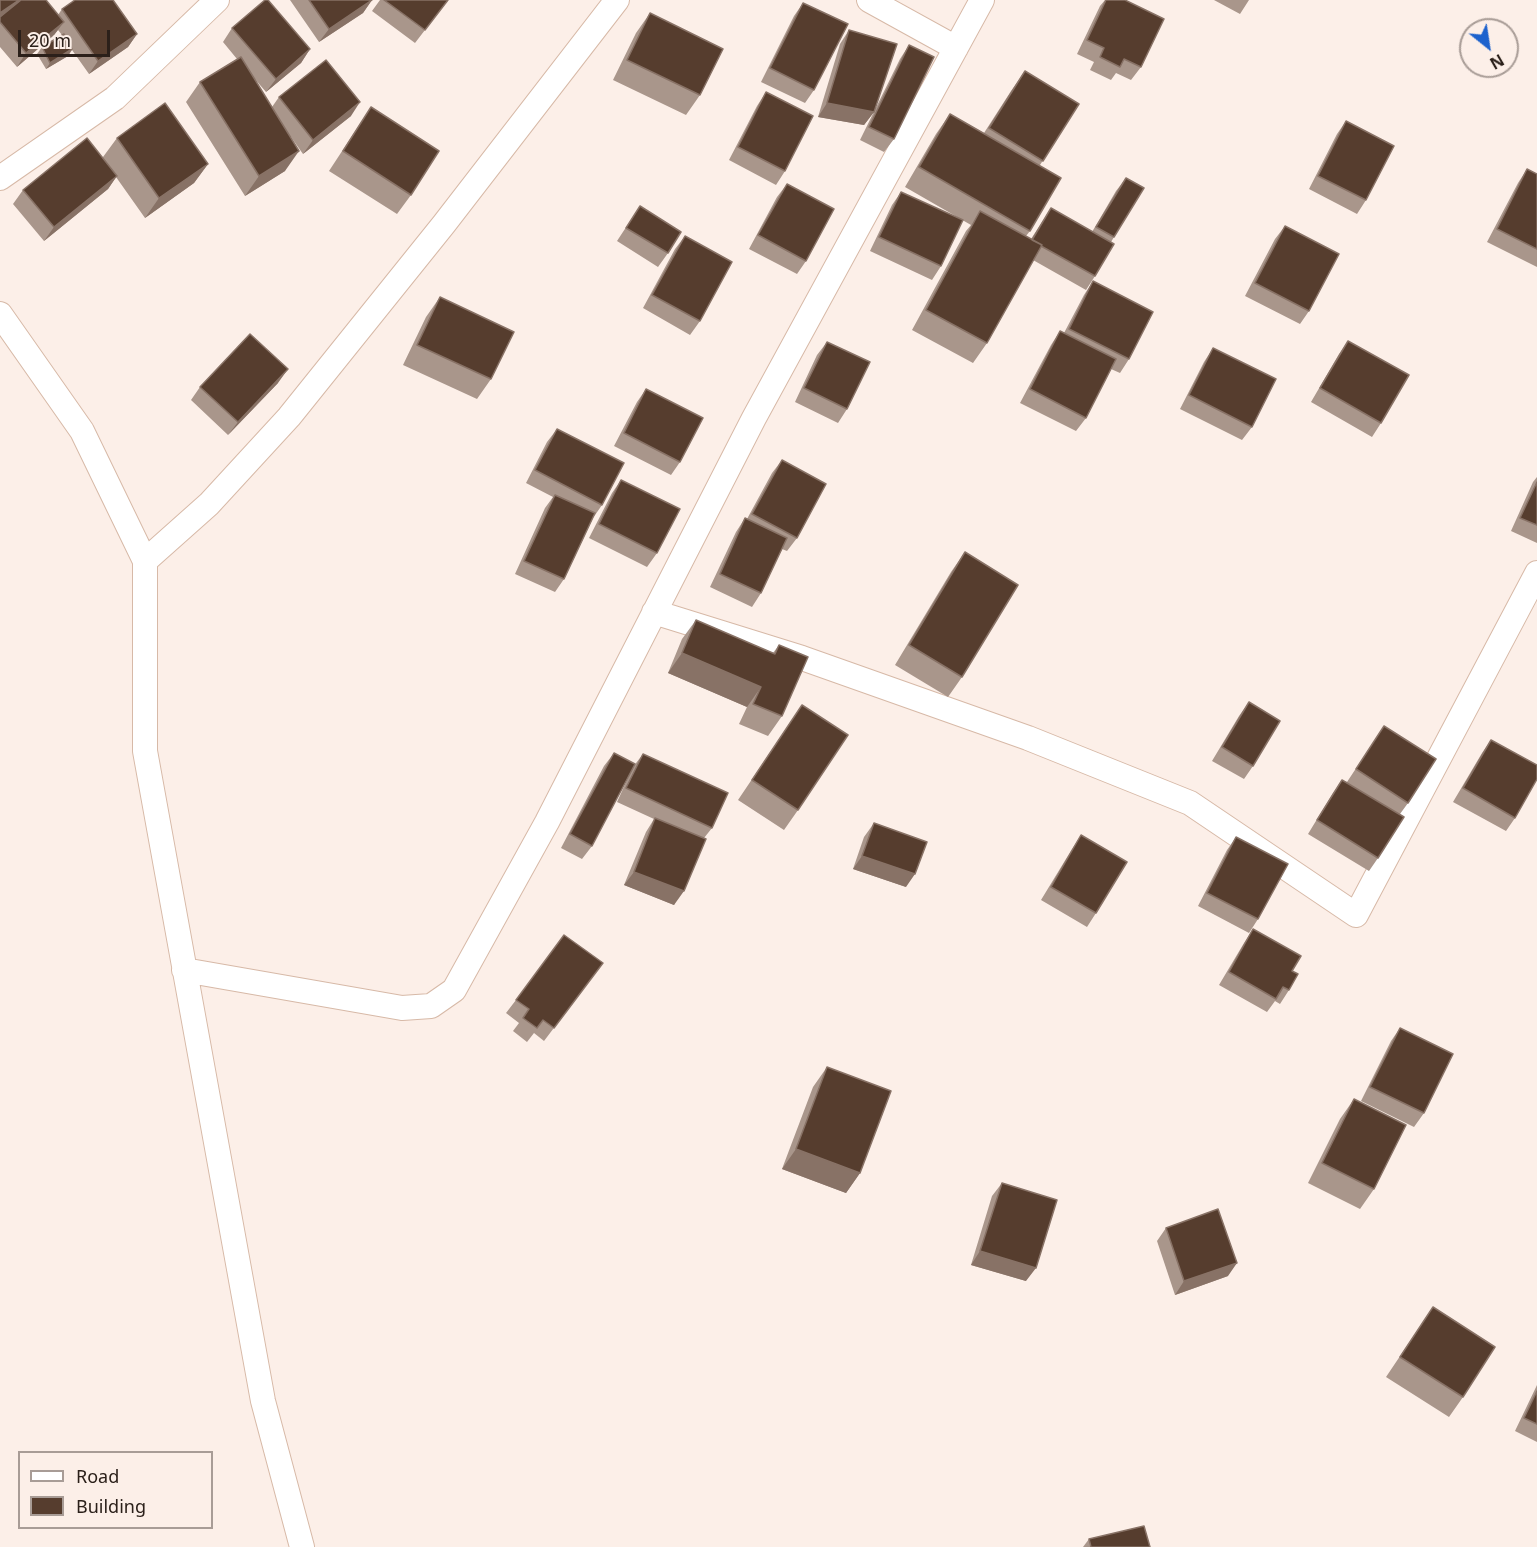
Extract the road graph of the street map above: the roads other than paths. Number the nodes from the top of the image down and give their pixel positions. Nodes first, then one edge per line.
1 (217, 0) edge
2 (617, 0) edge
3 (869, 0) edge
4 (982, 0) edge
5 (956, 48) junction
6 (0, 178) edge
7 (0, 314) edge
8 (145, 561) junction
9 (1537, 573) edge
10 (654, 612) junction
11 (184, 970) junction
12 (302, 1547) edge

1 - 6 street
2 - 8 street
3 - 5 street
4 - 5 street
5 - 10 street
7 - 8 street
8 - 11 street
9 - 10 street
10 - 11 street
11 - 12 street

